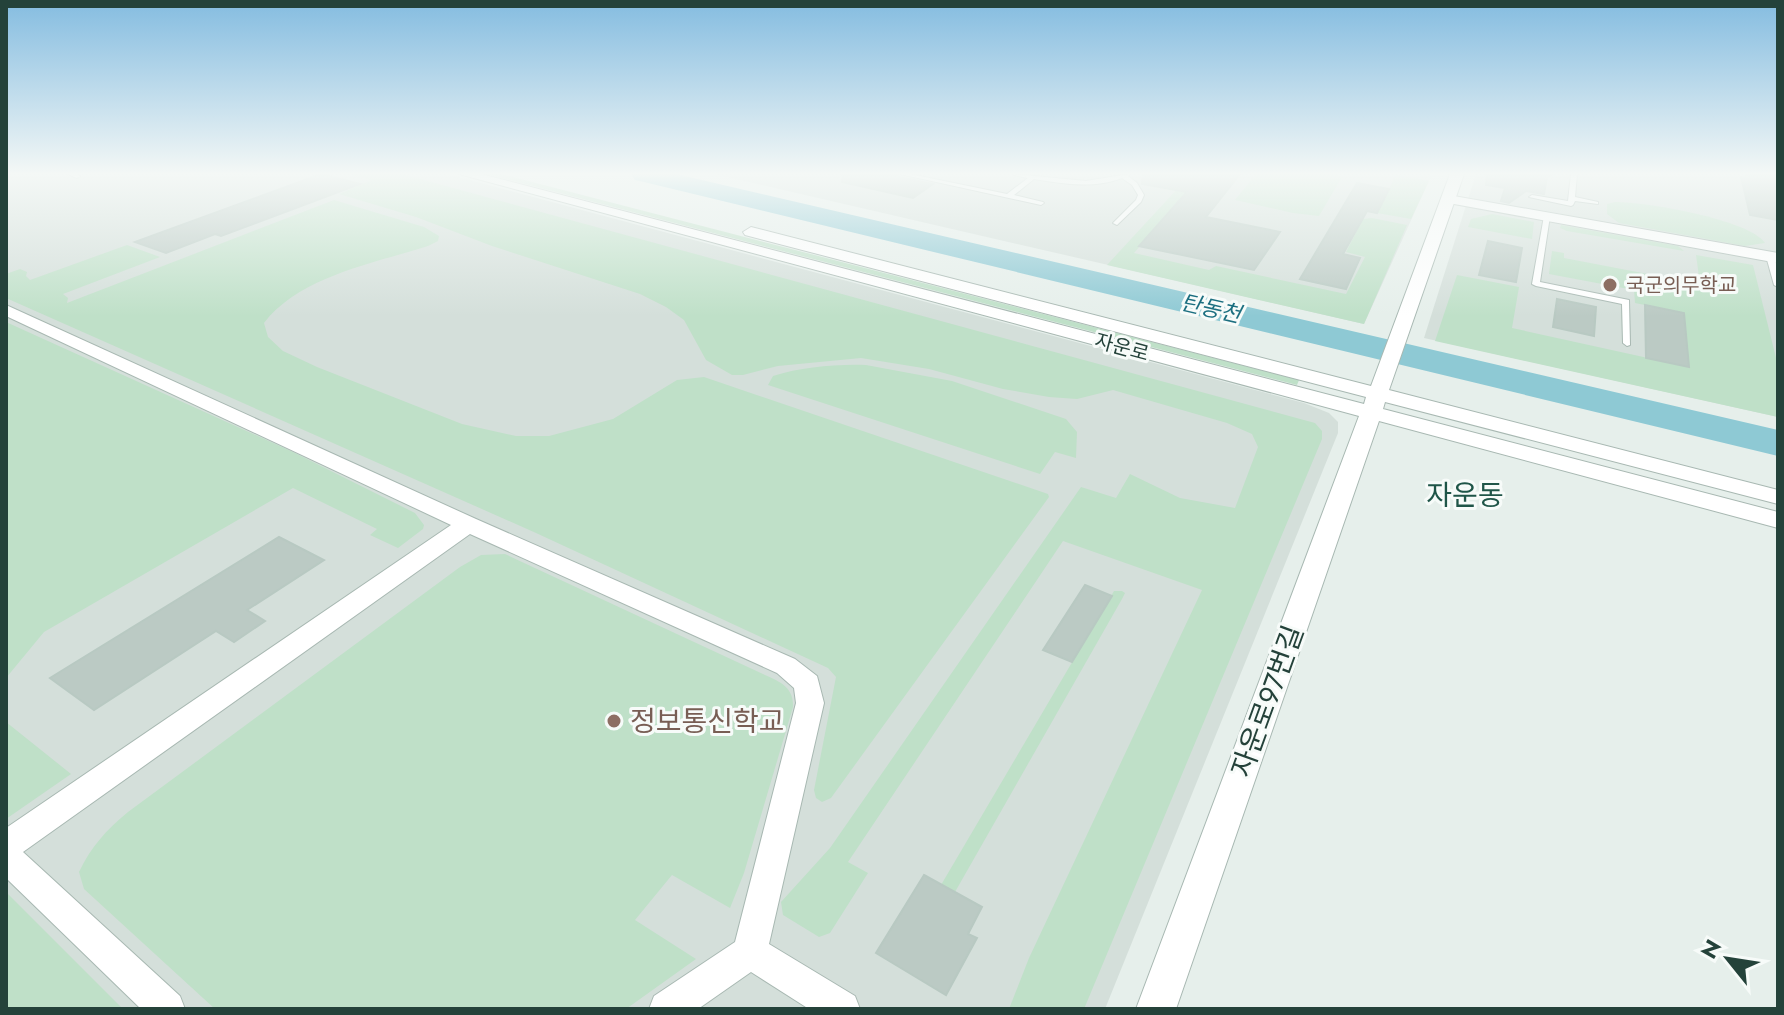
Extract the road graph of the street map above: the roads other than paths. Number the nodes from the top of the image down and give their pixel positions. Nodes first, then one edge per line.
1 (663, 221) edge
2 (708, 221) edge
3 (1440, 221) edge
4 (1546, 221) edge
5 (1577, 221) edge
6 (1774, 257) edge
7 (1778, 285) edge
8 (6, 310) edge
9 (1627, 343) dead end
10 (1379, 393) junction
11 (1778, 497) edge
12 (1778, 520) edge
13 (468, 524) junction
14 (6, 846) edge
15 (6, 857) edge
16 (750, 952) junction
17 (167, 1009) edge
18 (667, 1009) edge
19 (842, 1009) edge
20 (1156, 1009) edge

1 - 10 street, 자운로
2 - 10 street, 자운로
3 - 10 street, 자운로97번길
4 - 9 lane
5 - 6 street
6 - 7 lane
8 - 13 street
10 - 11 street, 자운로
10 - 12 street, 자운로
10 - 20 street, 자운로97번길
13 - 14 street
13 - 16 street
15 - 17 street
16 - 18 street
16 - 19 street

